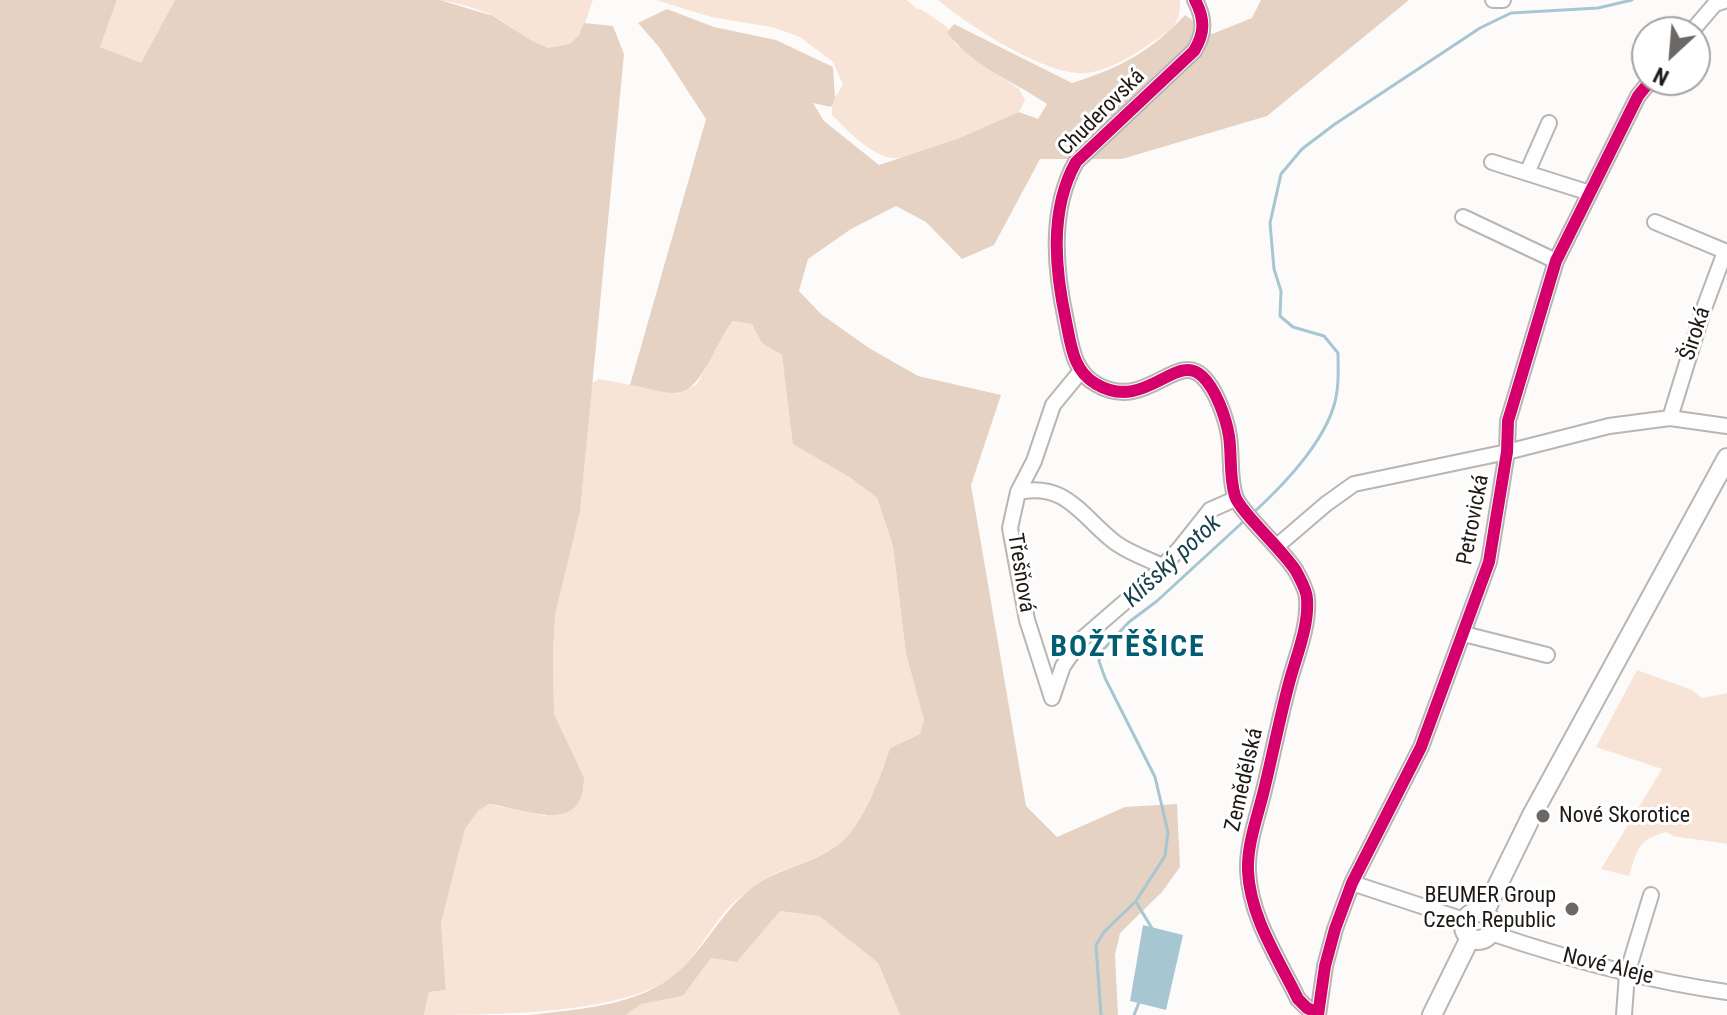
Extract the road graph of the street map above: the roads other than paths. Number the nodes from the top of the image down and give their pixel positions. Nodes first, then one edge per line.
1 (1195, 0) edge
2 (1493, 0) edge
3 (1503, 0) edge
4 (1719, 1) edge
5 (1705, 16) edge
6 (1638, 96) edge
7 (1549, 123) dead end
8 (1492, 162) dead end
9 (1527, 173) junction
10 (1590, 193) junction
11 (1463, 217) dead end
12 (1655, 222) dead end
13 (1726, 252) edge
14 (1556, 261) junction
15 (1081, 371) junction
16 (1670, 418) junction
17 (1727, 426) edge
18 (1507, 452) junction
19 (1727, 458) edge
20 (1018, 492) junction
21 (1245, 510) junction
22 (1277, 546) junction
23 (1162, 566) junction
24 (1464, 634) junction
25 (1547, 655) dead end
26 (1352, 883) junction
27 (1651, 895) dead end
28 (1484, 913) junction
29 (1467, 929) junction
30 (1491, 933) junction
31 (1627, 974) junction
32 (1727, 992) edge
33 (1318, 1014) edge
34 (1432, 1015) edge
35 (1624, 1015) edge

1 - 15 street, Chuderovská
2 - 3 street
4 - 5 street
6 - 10 street, Petrovická
7 - 9 street
8 - 9 street
9 - 10 street
10 - 14 street, Petrovická
11 - 14 street
12 - 13 street
13 - 16 street, Široká
14 - 18 street, Petrovická
15 - 20 street, Třešňová
15 - 21 street
16 - 17 street
16 - 18 street
18 - 22 street
18 - 24 street, Petrovická
19 - 28 main road
20 - 23 street
20 - 23 street, Třešňová
21 - 22 street
21 - 23 street
22 - 33 street, Zemědělská
24 - 25 street
24 - 26 street, Petrovická
26 - 29 street
26 - 33 street, Petrovická
27 - 31 street
28 - 29 main road
28 - 30 main road
29 - 30 main road
29 - 34 main road
30 - 31 street, Nové Aleje
31 - 32 street, Nové Aleje
31 - 35 street

